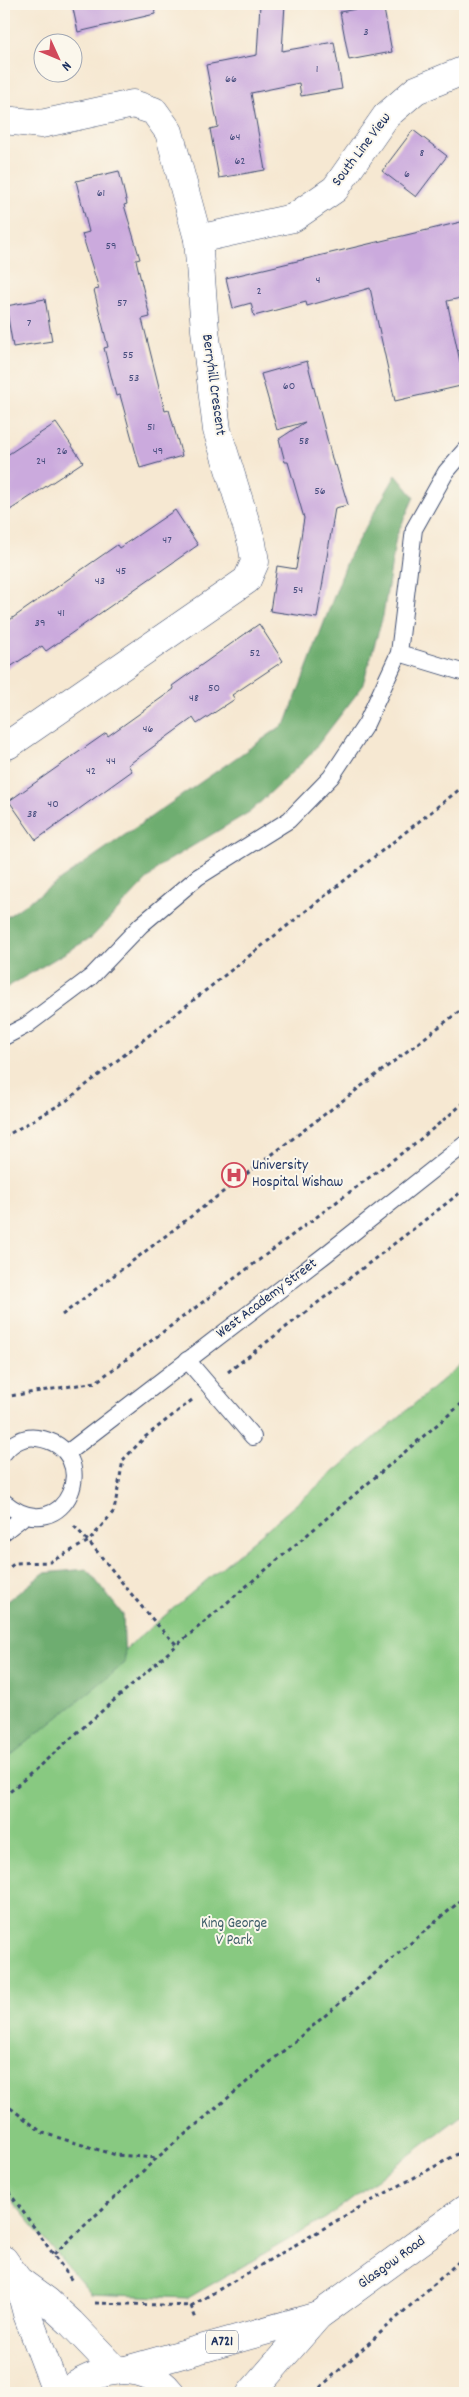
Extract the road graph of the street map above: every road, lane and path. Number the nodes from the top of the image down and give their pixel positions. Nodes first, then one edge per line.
1 (465, 70) edge
2 (4, 120) edge
3 (198, 238) junction
4 (465, 450) edge
5 (399, 653) junction
6 (465, 673) edge
7 (4, 745) edge
8 (465, 785) edge
9 (465, 1007) edge
10 (4, 1037) edge
11 (465, 1102) edge
12 (4, 1137) edge
13 (465, 1144) edge
14 (62, 1315) dead end
15 (187, 1360) junction
16 (4, 1397) edge
17 (465, 1401) edge
18 (253, 1437) dead end
19 (7, 1443) edge
20 (67, 1453) junction
21 (4, 1502) edge
22 (58, 1510) junction
23 (26, 1515) junction
24 (4, 1532) edge
25 (15, 1563) dead end
26 (4, 1572) edge
27 (177, 1645) junction
28 (4, 1797) edge
29 (465, 1897) edge
30 (4, 2103) edge
31 (465, 2150) edge
32 (157, 2158) junction
33 (4, 2185) edge
34 (465, 2209) edge
35 (54, 2254) junction
36 (465, 2256) edge
37 (11, 2270) edge
38 (76, 2286) dead end
39 (318, 2316) junction
40 (72, 2323) junction
41 (121, 2370) junction
42 (57, 2393) edge
43 (65, 2393) edge
44 (171, 2393) edge
45 (251, 2393) edge
46 (314, 2393) edge

1 - 3 street, South Line View
2 - 3 street, Berryhill Crescent
3 - 7 street, Berryhill Crescent
4 - 5 lane
5 - 6 lane
5 - 10 lane
8 - 12 path
9 - 14 path
11 - 16 path
13 - 15 lane, West Academy Street
15 - 18 lane
15 - 20 lane, West Academy Street
17 - 27 path
19 - 20 lane
20 - 22 lane
21 - 23 lane
22 - 23 lane
22 - 27 path
23 - 24 lane
25 - 26 path
27 - 28 path
29 - 32 path
30 - 32 path
31 - 40 path
32 - 35 path
33 - 35 path
34 - 39 street, Glasgow Road / A721
35 - 38 path
36 - 46 path
37 - 40 street
37 - 42 street
39 - 41 street, Glasgow Road / A721
39 - 45 street, Glasgow Road / A721
40 - 41 street
41 - 43 street, Glasgow Road
41 - 44 street

